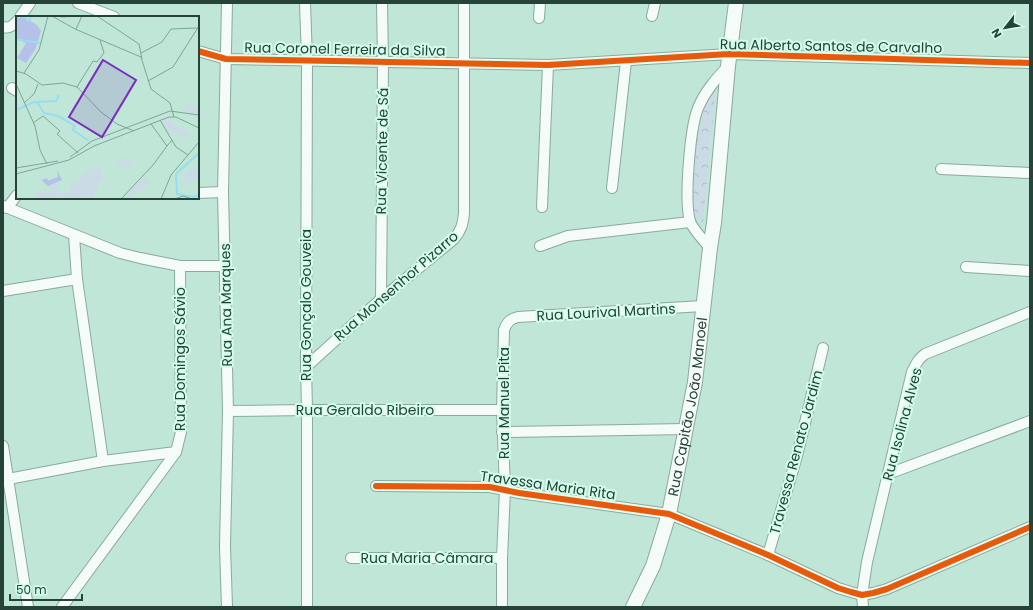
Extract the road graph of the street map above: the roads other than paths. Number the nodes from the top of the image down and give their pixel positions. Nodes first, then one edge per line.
1 (30, 3) edge
2 (78, 3) edge
3 (227, 3) edge
4 (306, 3) edge
5 (382, 3) edge
6 (464, 3) edge
7 (540, 3) edge
8 (656, 3) edge
9 (736, 3) edge
10 (21, 16) edge
11 (111, 16) edge
12 (652, 16) dead end
13 (539, 18) dead end
14 (16, 22) edge
15 (3, 27) edge
16 (199, 51) edge
17 (226, 59) junction
18 (307, 59) junction
19 (728, 60) junction
20 (383, 61) junction
21 (626, 61) junction
22 (463, 63) junction
23 (1030, 63) edge
24 (548, 64) junction
25 (941, 169) dead end
26 (1030, 173) edge
27 (612, 188) dead end
28 (223, 192) junction
29 (199, 193) edge
30 (16, 196) edge
31 (5, 207) edge
32 (542, 207) dead end
33 (690, 222) junction
34 (74, 235) junction
35 (540, 246) dead end
36 (710, 248) junction
37 (180, 266) junction
38 (225, 266) junction
39 (966, 267) dead end
40 (1030, 271) edge
41 (77, 279) junction
42 (3, 291) edge
43 (381, 299) junction
44 (703, 306) junction
45 (1030, 312) edge
46 (509, 321) joint
47 (823, 348) dead end
48 (306, 367) junction
49 (307, 405) junction
50 (502, 410) junction
51 (228, 411) junction
52 (1030, 421) edge
53 (686, 429) junction
54 (502, 432) junction
55 (3, 446) edge
56 (176, 452) junction
57 (103, 461) junction
58 (888, 474) junction
59 (6, 479) edge
60 (376, 486) dead end
61 (505, 490) junction
62 (669, 514) junction
63 (1030, 527) edge
64 (768, 555) junction
65 (352, 558) dead end
66 (502, 558) junction
67 (862, 595) junction
68 (28, 607) edge
69 (62, 607) edge
70 (227, 607) edge
71 (307, 607) edge
72 (502, 607) edge
73 (633, 607) edge
74 (863, 607) edge

1 - 10 street
2 - 11 street
3 - 17 street, Rua Ana Marques
4 - 18 street, Rua Gonçalo Gouveia
5 - 20 street, Rua Vicente de Sá
6 - 22 street, Rua Monsenhor Pizarro
7 - 13 street
8 - 12 street
9 - 19 main road, Rua Capitão João Manoel
14 - 15 street
16 - 17 street, Rua Coronel Ferreira da Silva
17 - 18 street, Rua Coronel Ferreira da Silva
17 - 28 street, Rua Ana Marques
18 - 20 street, Rua Coronel Ferreira da Silva
18 - 48 street, Rua Gonçalo Gouveia
19 - 21 street, Rua Alberto Santos de Carvalho
19 - 23 street, Rua Alberto Santos de Carvalho
19 - 33 street
19 - 36 main road, Rua Capitão João Manoel
20 - 22 street, Rua Coronel Ferreira da Silva
20 - 43 street, Rua Vicente de Sá
21 - 24 street, Rua Alberto Santos de Carvalho
21 - 27 street
22 - 24 street, Rua Alberto Santos de Carvalho
22 - 43 street, Rua Monsenhor Pizarro
24 - 32 street
25 - 26 street
28 - 29 street
28 - 38 street, Rua Ana Marques
30 - 31 street
31 - 34 street
33 - 35 street
33 - 36 street
34 - 37 street
34 - 41 street
36 - 44 main road, Rua Capitão João Manoel
37 - 38 street
37 - 56 street, Rua Domingos Sávio
38 - 51 street, Rua Ana Marques
39 - 40 street
41 - 42 street
41 - 57 street
43 - 48 street, Rua Monsenhor Pizarro
44 - 46 street, Rua Lourival Martins
44 - 53 main road, Rua Capitão João Manoel
45 - 58 street, Rua Isolina Alves
46 - 50 street, Rua Manuel Pita
47 - 64 street, Travessa Renato Jardim
48 - 49 street, Rua Gonçalo Gouveia
49 - 50 street, Rua Geraldo Ribeiro
49 - 51 street, Rua Geraldo Ribeiro
49 - 71 street, Rua Gonçalo Gouveia
50 - 54 street, Rua Manuel Pita
51 - 70 street, Rua Ana Marques
52 - 58 street
53 - 54 street
53 - 62 main road, Rua Capitão João Manoel
54 - 61 street, Rua Manuel Pita
55 - 59 street
56 - 57 street
56 - 69 street, Rua Domingos Sávio
57 - 59 street
58 - 67 street, Rua Isolina Alves
59 - 68 street
60 - 61 street, Travessa Maria Rita
61 - 62 street, Travessa Maria Rita
61 - 66 street, Rua Manuel Pita
62 - 64 street, Travessa Maria Rita
62 - 73 main road, Rua Capitão João Manoel
63 - 67 street
64 - 67 street, Travessa Maria Rita
65 - 66 street, Rua Maria Câmara
66 - 72 street, Rua Manuel Pita
67 - 74 street, Rua Isolina Alves

